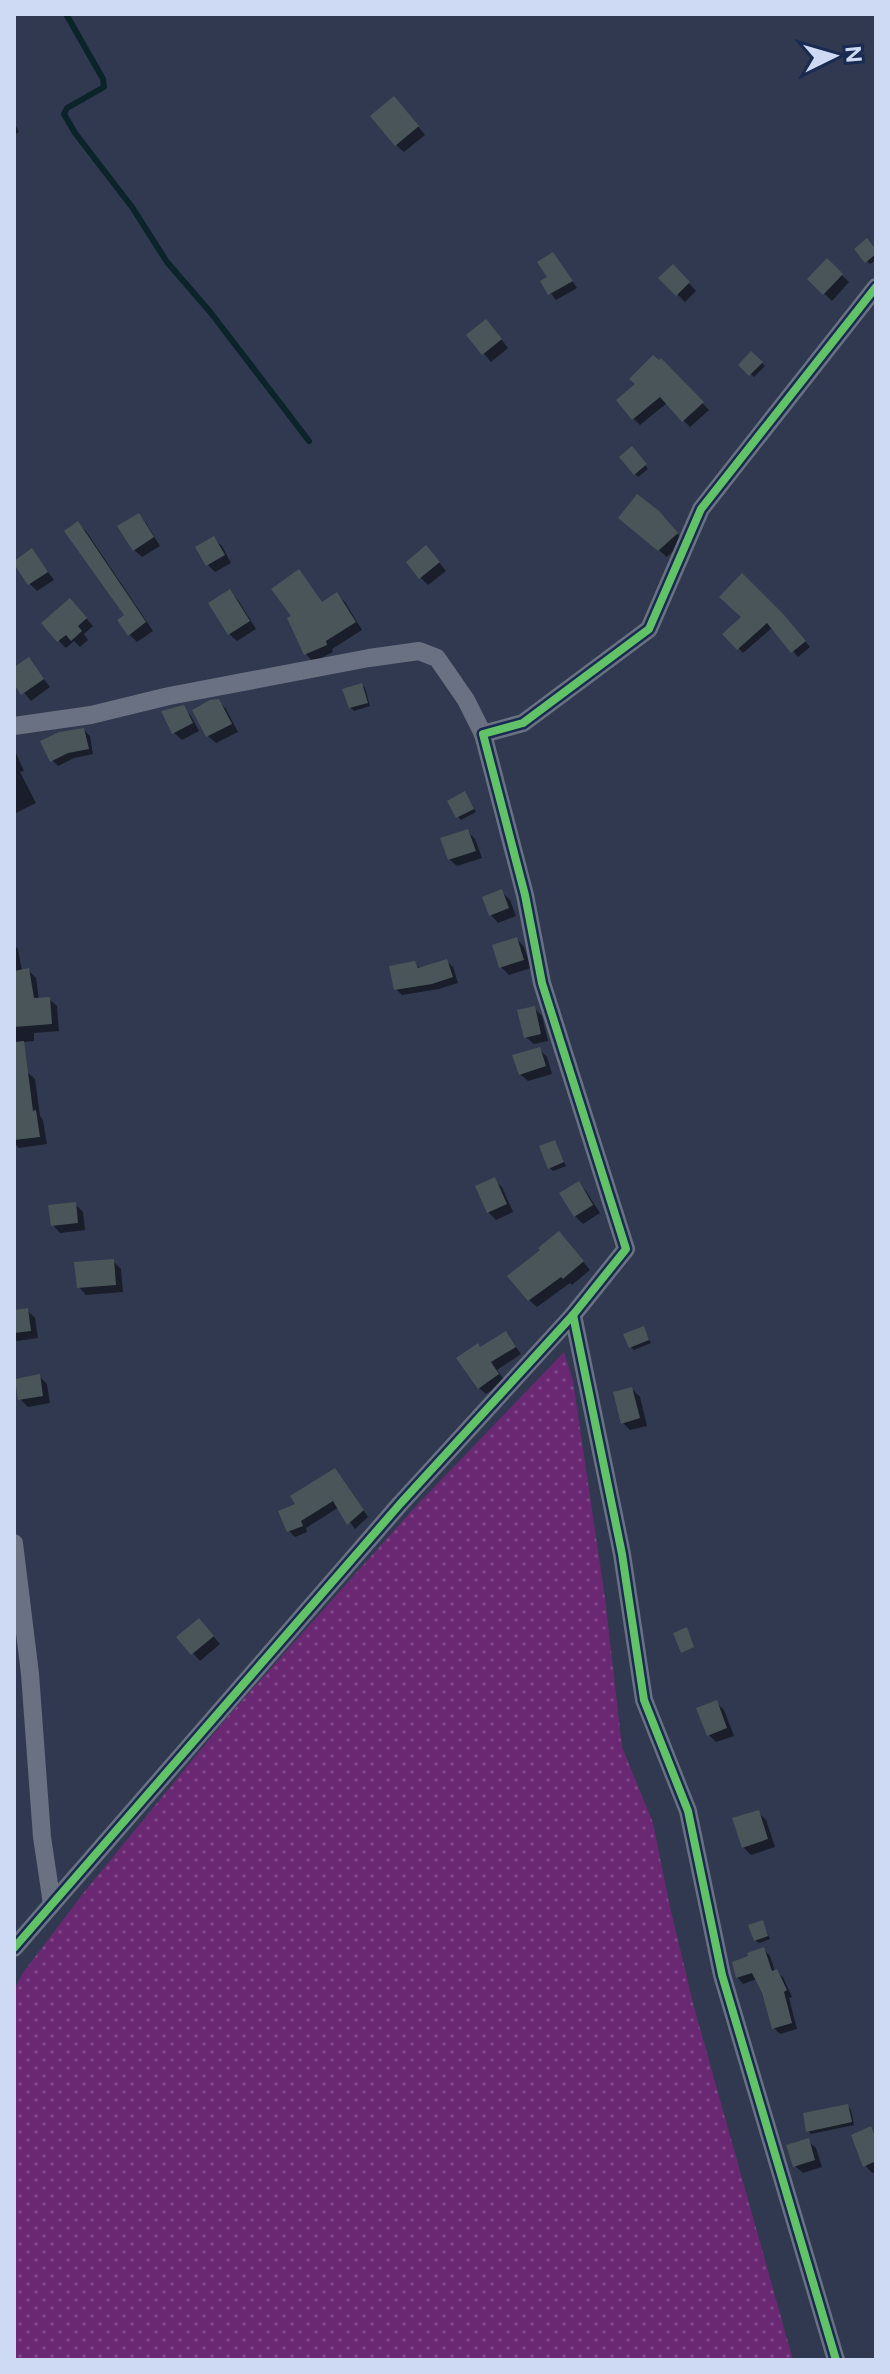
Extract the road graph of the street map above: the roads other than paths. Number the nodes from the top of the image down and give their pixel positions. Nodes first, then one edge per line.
1 (876, 287) edge
2 (14, 726) edge
3 (483, 734) junction
4 (573, 1315) junction
5 (14, 1543) edge
6 (52, 1904) junction
7 (14, 1948) edge
8 (836, 2360) edge

1 - 3 street
2 - 3 street
3 - 4 street
4 - 6 street
4 - 8 street
5 - 6 street
6 - 7 street

